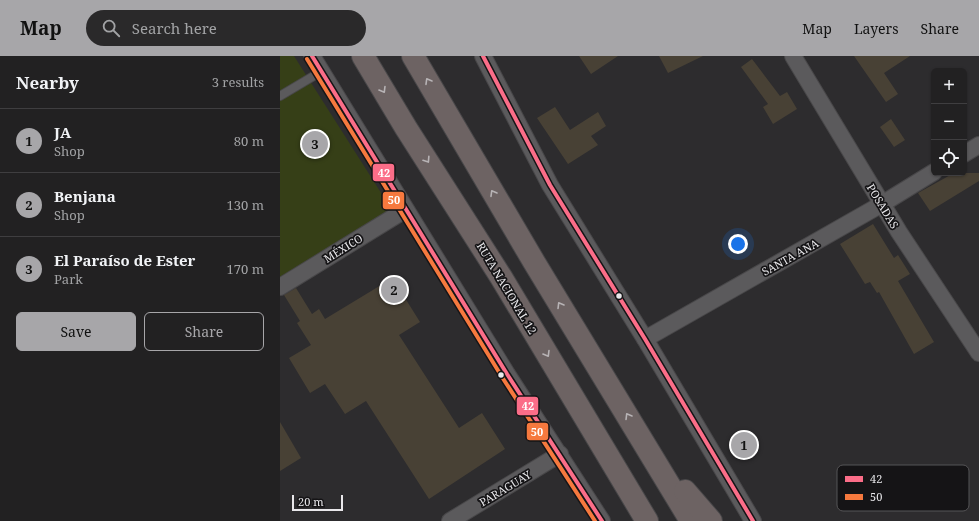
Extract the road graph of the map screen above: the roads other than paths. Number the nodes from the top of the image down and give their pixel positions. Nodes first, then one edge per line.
1 (312, 56) edge
2 (363, 56) edge
3 (413, 56) edge
4 (483, 56) edge
5 (793, 56) edge
6 (322, 71) junction
7 (280, 96) edge
8 (979, 144) edge
9 (967, 152) edge
10 (931, 174) edge
11 (882, 204) junction
12 (406, 210) junction
13 (280, 287) edge
14 (645, 339) junction
15 (979, 353) edge
16 (645, 445) junction
17 (560, 454) junction
18 (622, 481) junction
19 (450, 521) edge
20 (602, 521) edge
21 (638, 521) edge
22 (647, 521) edge
23 (691, 521) edge
24 (711, 521) edge
25 (753, 521) edge

1 - 6 street
2 -> 18 highway, RUTA NACIONAL 12
16 -> 3 highway
4 - 14 street
5 - 11 street, POSADAS
6 - 7 lane
6 - 12 street
8 - 9 street
10 - 11 street, SANTA ANA
11 - 14 street, SANTA ANA
11 - 15 street, POSADAS
12 - 13 street, MÉXICO
12 - 17 street
14 - 25 street
16 - 23 highway
16 - 24 highway
17 - 19 street, PARAGUAY
17 - 20 street
18 - 21 highway
18 - 22 highway, RUTA NACIONAL 12

